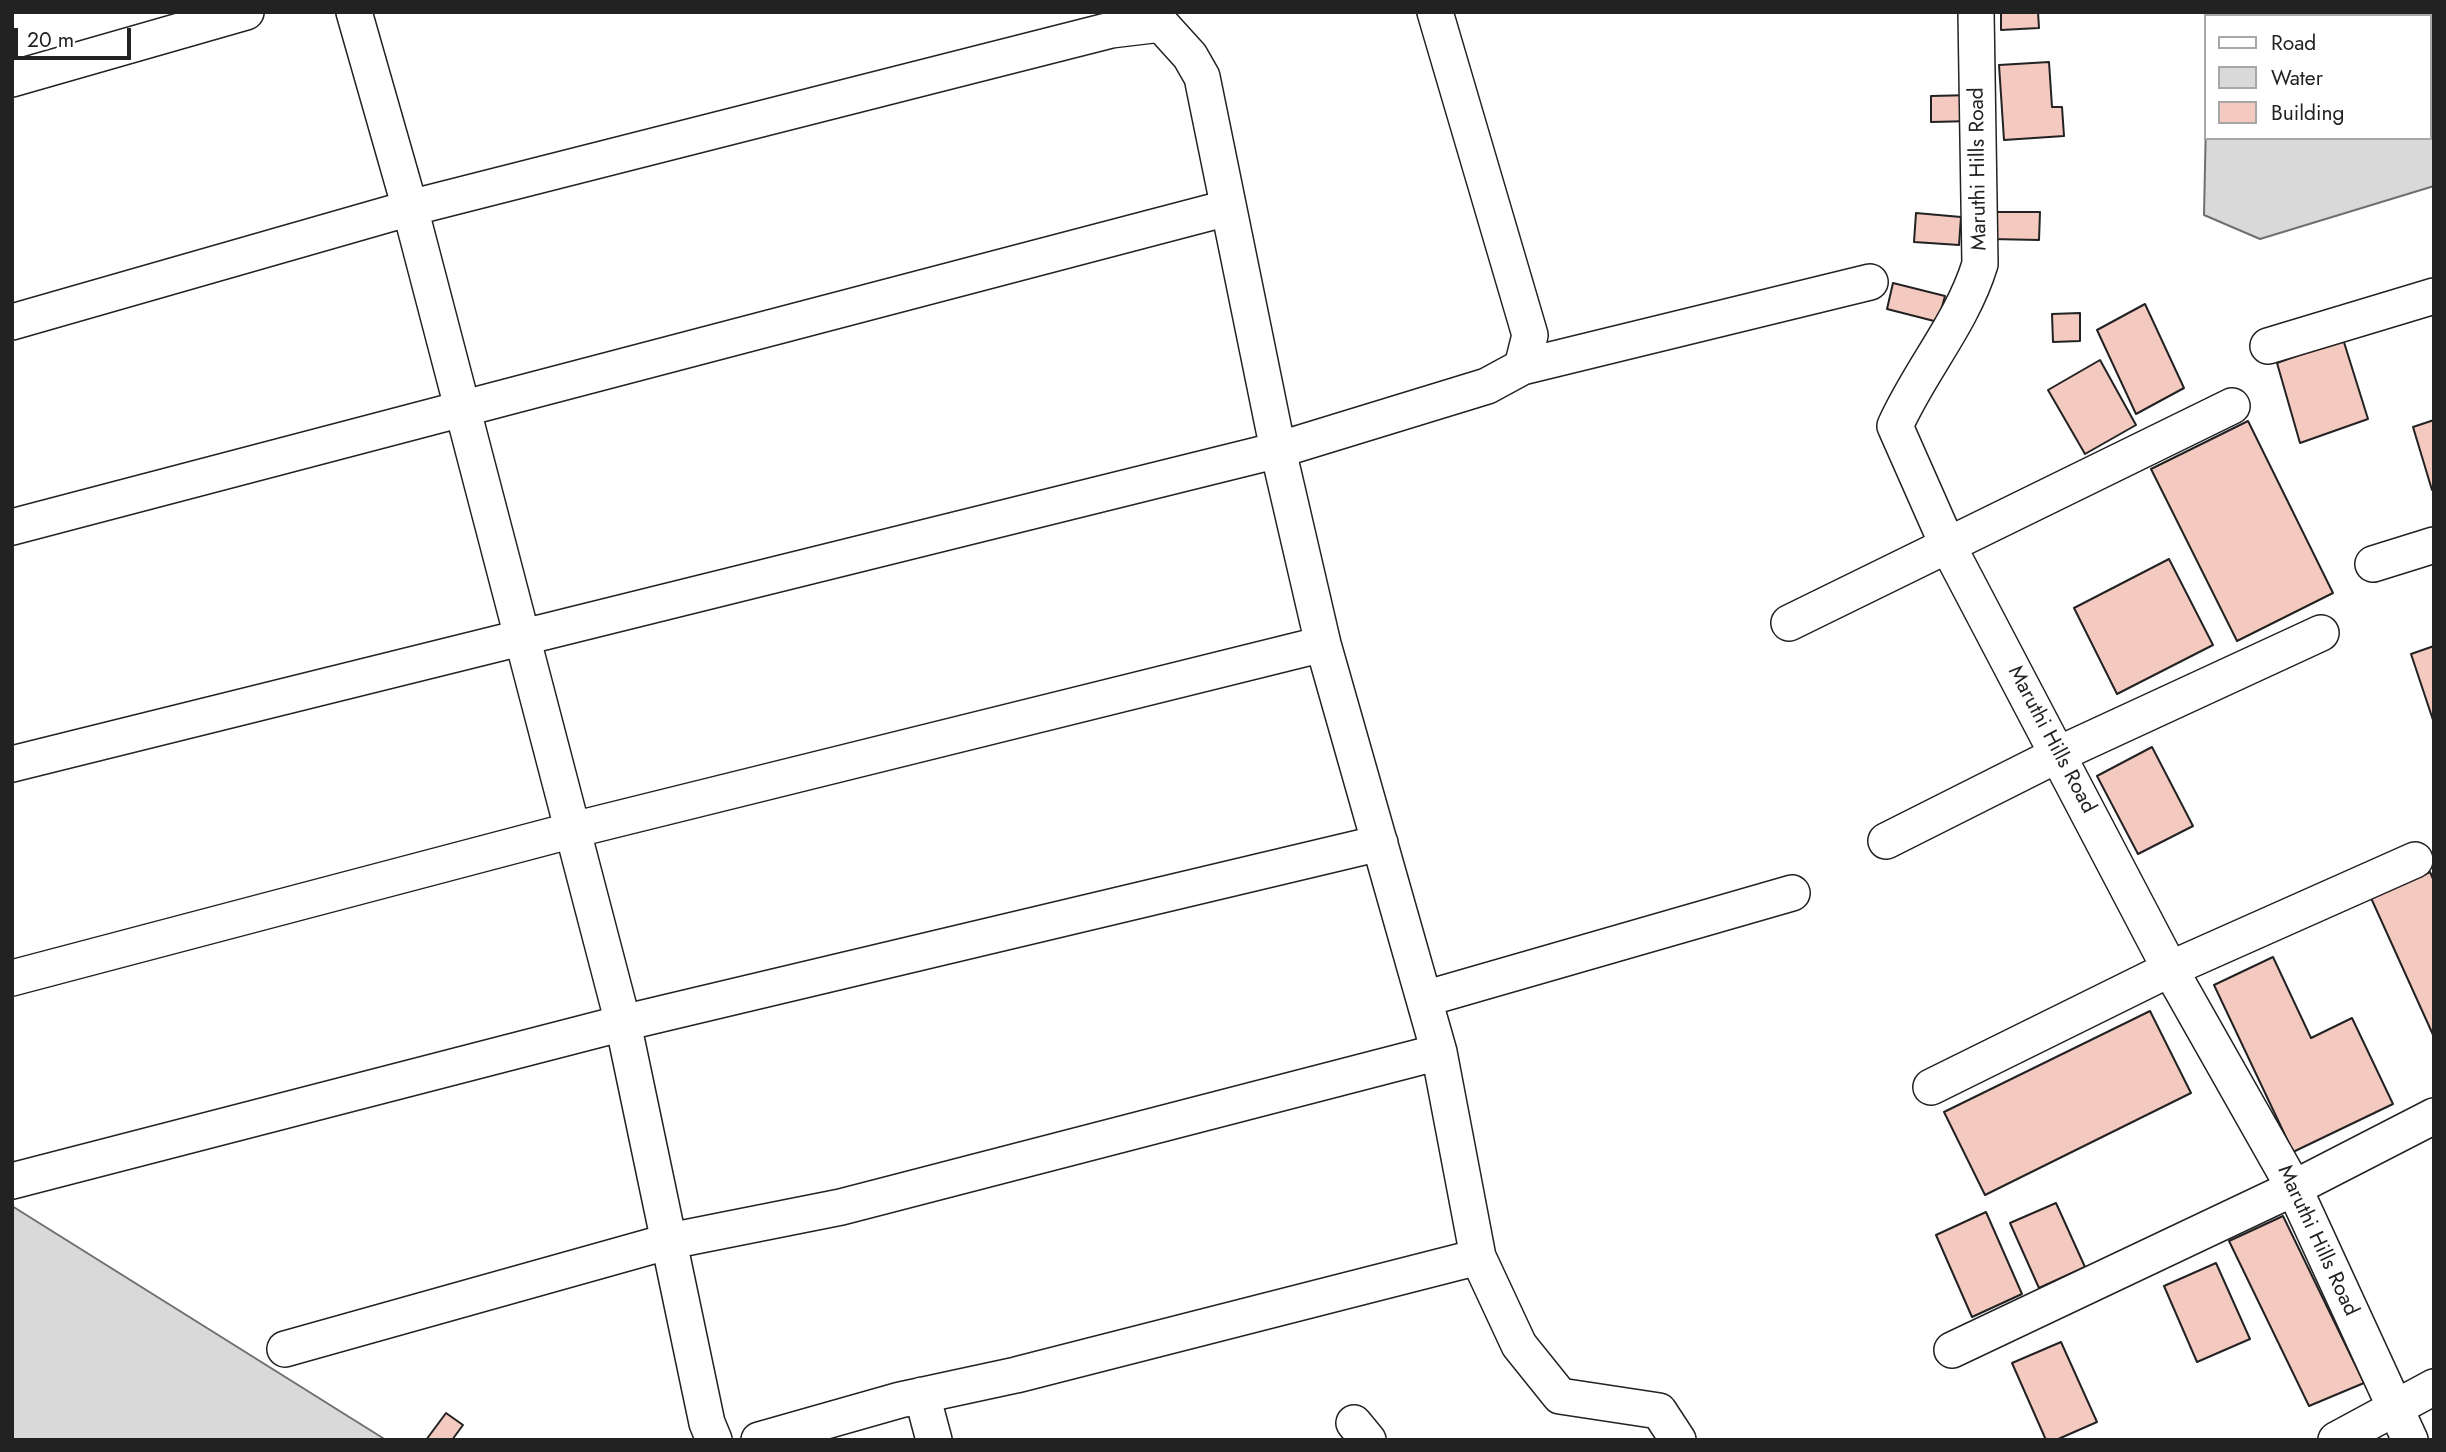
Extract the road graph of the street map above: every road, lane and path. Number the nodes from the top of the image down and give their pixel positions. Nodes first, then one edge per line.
1 (246, 12) edge
2 (354, 12) edge
3 (1435, 12) edge
4 (1976, 12) edge
5 (12, 79) edge
6 (410, 208) junction
7 (1227, 208) junction
8 (1870, 282) dead end
9 (2434, 296) edge
10 (12, 321) edge
11 (2269, 346) dead end
12 (1522, 367) junction
13 (463, 407) junction
14 (2232, 407) dead end
15 (1278, 450) junction
16 (12, 527) edge
17 (2434, 545) edge
18 (1948, 546) junction
19 (2373, 564) dead end
20 (1789, 623) dead end
21 (2321, 633) dead end
22 (523, 637) junction
23 (1323, 644) junction
24 (2059, 754) junction
25 (12, 764) edge
26 (573, 830) junction
27 (1886, 842) dead end
28 (1380, 843) junction
29 (2415, 860) dead end
30 (1792, 893) dead end
31 (2170, 969) junction
32 (12, 978) edge
33 (1424, 999) junction
34 (623, 1023) junction
35 (1439, 1052) junction
36 (1931, 1087) dead end
37 (2434, 1116) edge
38 (12, 1181) edge
39 (2294, 1188) junction
40 (670, 1241) junction
41 (1478, 1257) junction
42 (285, 1349) dead end
43 (1952, 1350) dead end
44 (2434, 1387) edge
45 (922, 1395) junction
46 (2395, 1408) junction
47 (714, 1440) edge
48 (759, 1440) edge
49 (934, 1440) edge
50 (1678, 1440) edge
51 (2336, 1440) edge
52 (2410, 1440) edge

1 - 5 street
2 - 6 street
3 - 12 street
4 - 18 street, Maruthi Hills Road
6 - 7 street
6 - 10 street
6 - 13 street
7 - 13 street
7 - 15 street
8 - 12 street
9 - 11 street
12 - 15 street
13 - 16 street
13 - 22 street
14 - 18 street
15 - 22 street
15 - 23 street
17 - 19 street
18 - 20 street
18 - 24 street, Maruthi Hills Road
21 - 24 street
22 - 25 street
22 - 26 street
23 - 26 street
23 - 28 street
24 - 27 street
24 - 31 street, Maruthi Hills Road
26 - 32 street
26 - 34 street
28 - 33 street
28 - 34 street
29 - 31 street
30 - 33 street
31 - 36 street
31 - 39 street, Maruthi Hills Road
33 - 35 street
34 - 38 street
34 - 40 street
35 - 40 street
35 - 41 street
37 - 39 street
39 - 43 street
39 - 46 street, Maruthi Hills Road
40 - 42 street
40 - 47 street
41 - 45 street
41 - 50 street
44 - 46 street
45 - 48 street
45 - 49 street
46 - 51 street
46 - 52 street, Maruthi Hills Road

